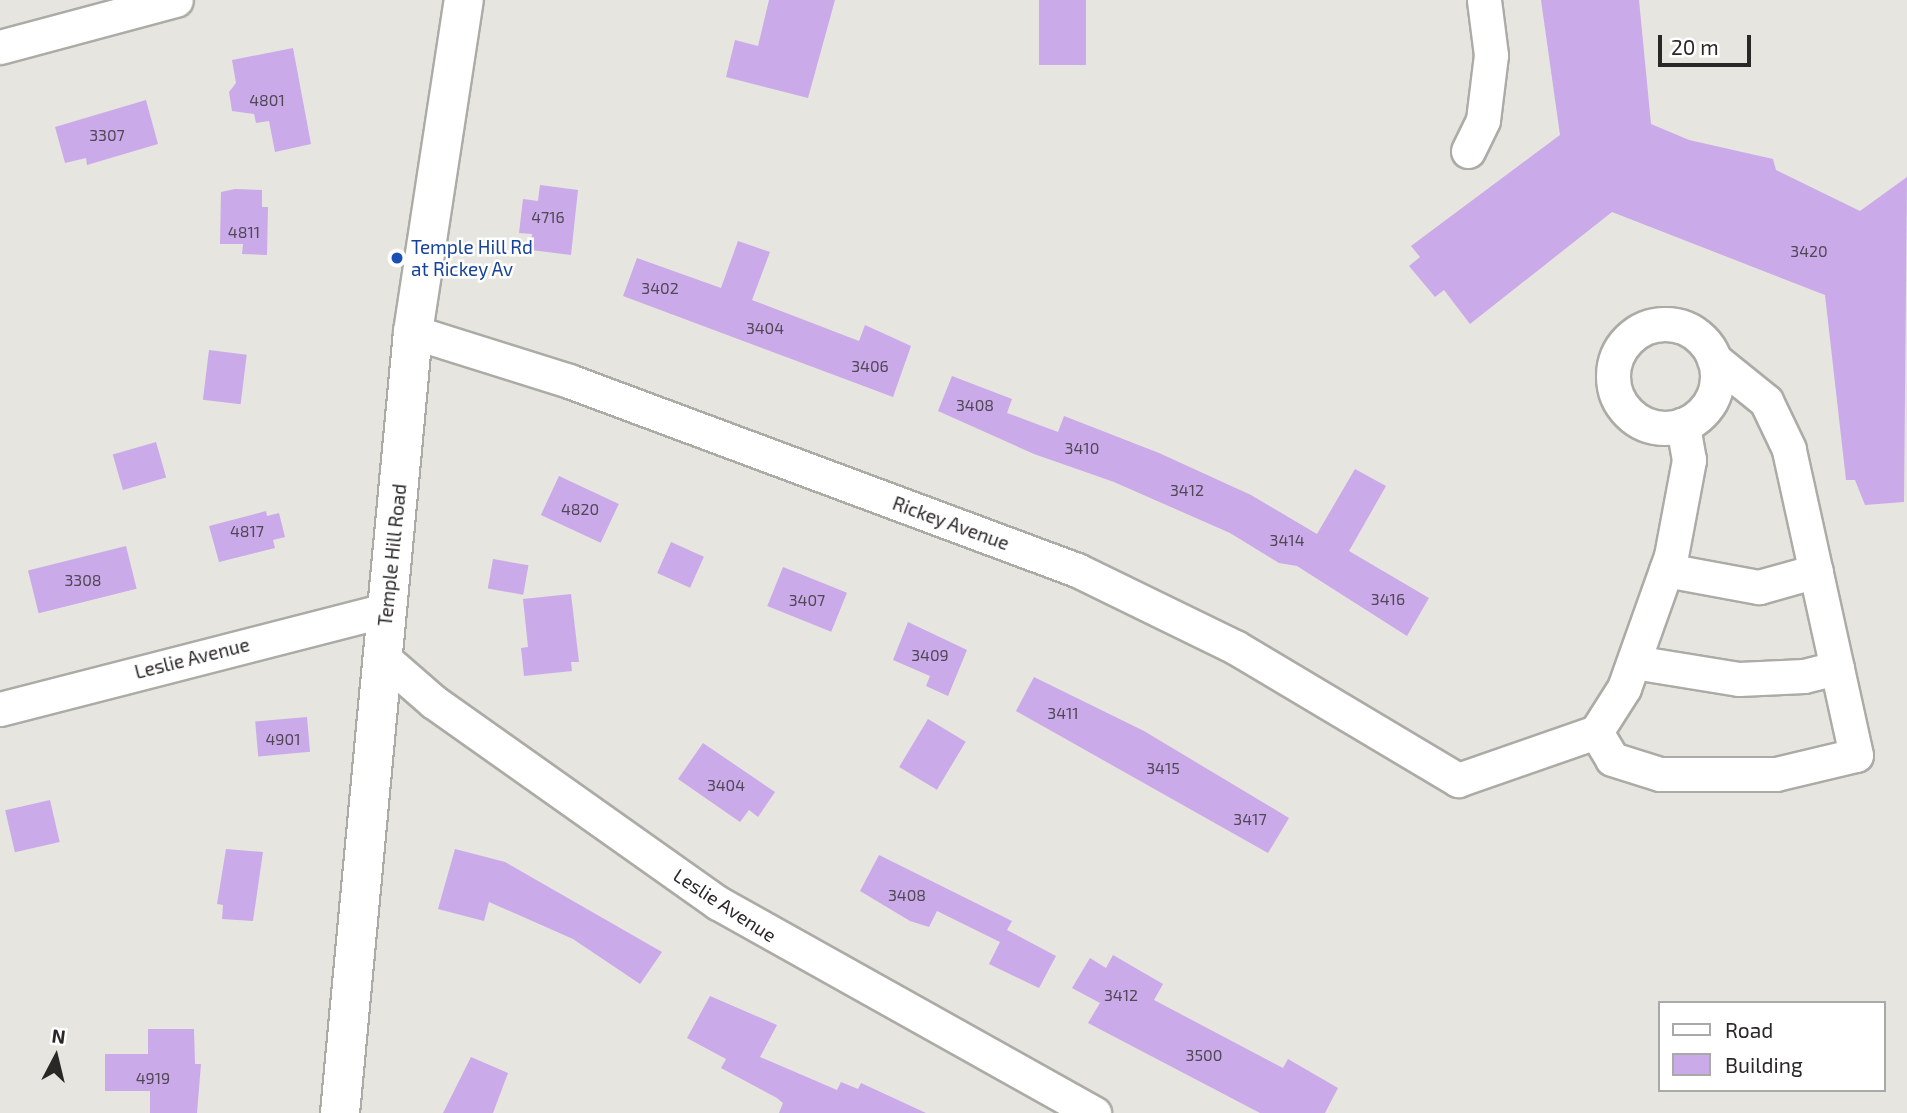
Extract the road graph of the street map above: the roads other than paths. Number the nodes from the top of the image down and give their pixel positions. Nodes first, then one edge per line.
1 (176, 0) edge
2 (464, 0) edge
3 (1484, 0) edge
4 (0, 47) edge
5 (1468, 151) dead end
6 (413, 332) junction
7 (1714, 359) junction
8 (1683, 425) junction
9 (1666, 570) junction
10 (1816, 571) junction
11 (385, 610) junction
12 (381, 656) junction
13 (1634, 662) junction
14 (1837, 668) junction
15 (0, 709) edge
16 (1597, 732) junction
17 (340, 1113) edge
18 (1094, 1113) edge

1 - 4 street
2 - 6 main road, Temple Hill Road
3 - 5 street
6 - 11 main road, Temple Hill Road
6 - 16 street, Rickey Avenue
7 - 8 street
7 - 8 street
7 - 10 street
8 - 9 street
9 - 10 street
9 - 13 street
10 - 14 street
11 - 12 main road, Temple Hill Road
11 - 15 street, Leslie Avenue
12 - 17 main road, Temple Hill Road
12 - 18 street, Leslie Avenue
13 - 14 street
13 - 16 street
14 - 16 street

